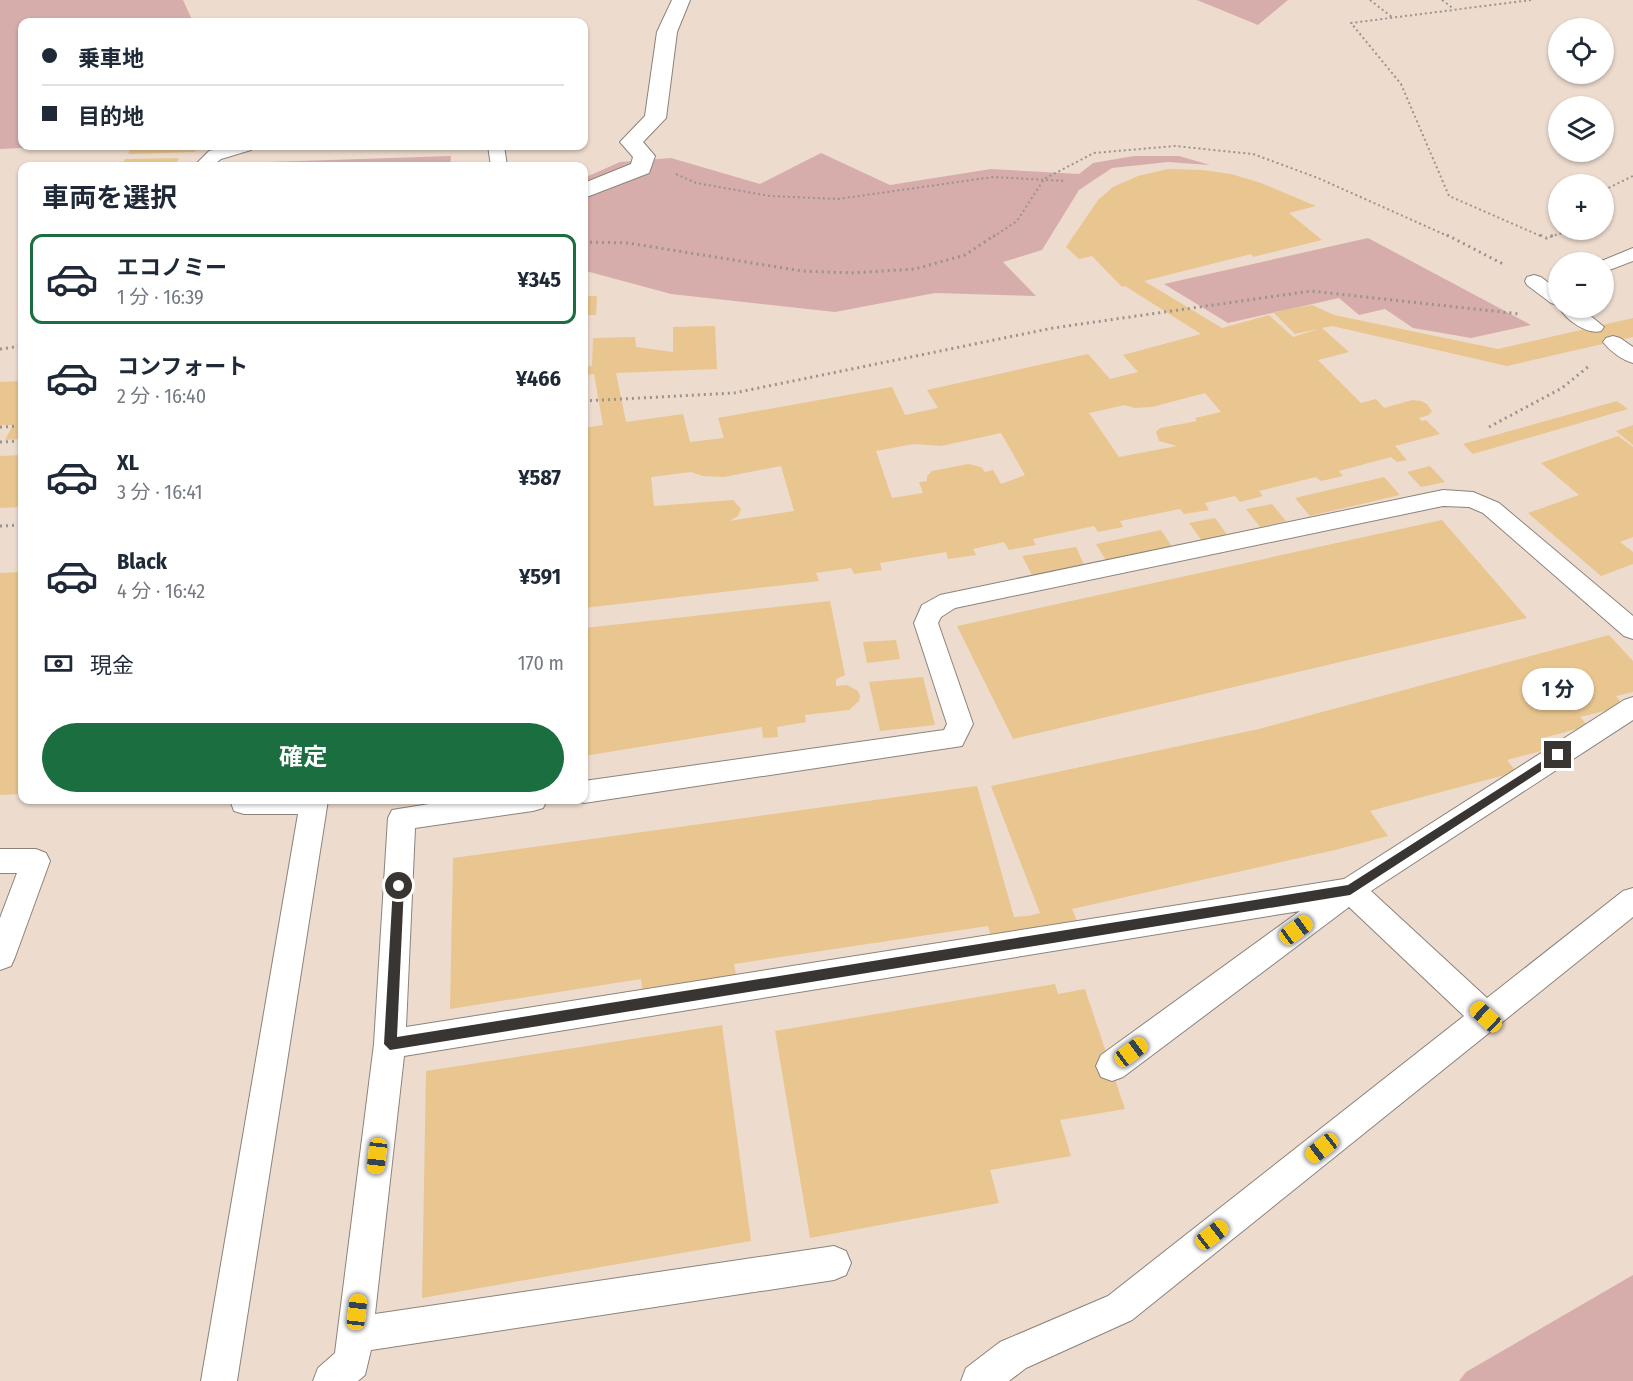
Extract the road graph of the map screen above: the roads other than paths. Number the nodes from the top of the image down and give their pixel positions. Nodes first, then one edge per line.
1 (681, 0) edge
2 (231, 150) edge
3 (207, 162) edge
4 (588, 189) edge
5 (1633, 254) edge
6 (1614, 263) edge
7 (1548, 282) edge
8 (1548, 292) edge
9 (1583, 318) edge
10 (1591, 324) road end
11 (1613, 342) dead end
12 (1633, 357) edge
13 (1633, 630) edge
14 (1633, 706) edge
15 (588, 791) edge
16 (313, 804) edge
17 (504, 804) edge
18 (0, 861) edge
19 (1350, 890) junction
20 (1633, 900) edge
21 (0, 957) edge
22 (1486, 1017) junction
23 (390, 1044) junction
24 (1112, 1066) dead end
25 (834, 1263) dead end
26 (355, 1335) junction
27 (219, 1381) edge
28 (331, 1381) edge
29 (979, 1381) edge

1 - 4 street
2 - 3 lane
5 - 6 lane
7 - 8 lane
9 - 10 lane
11 - 12 lane
13 - 15 lane
14 - 19 lane
16 - 27 lane
17 - 23 lane
18 - 21 lane
19 - 22 lane
19 - 23 lane
19 - 24 lane
20 - 22 lane
22 - 29 lane
23 - 26 lane
25 - 26 lane
26 - 28 lane

